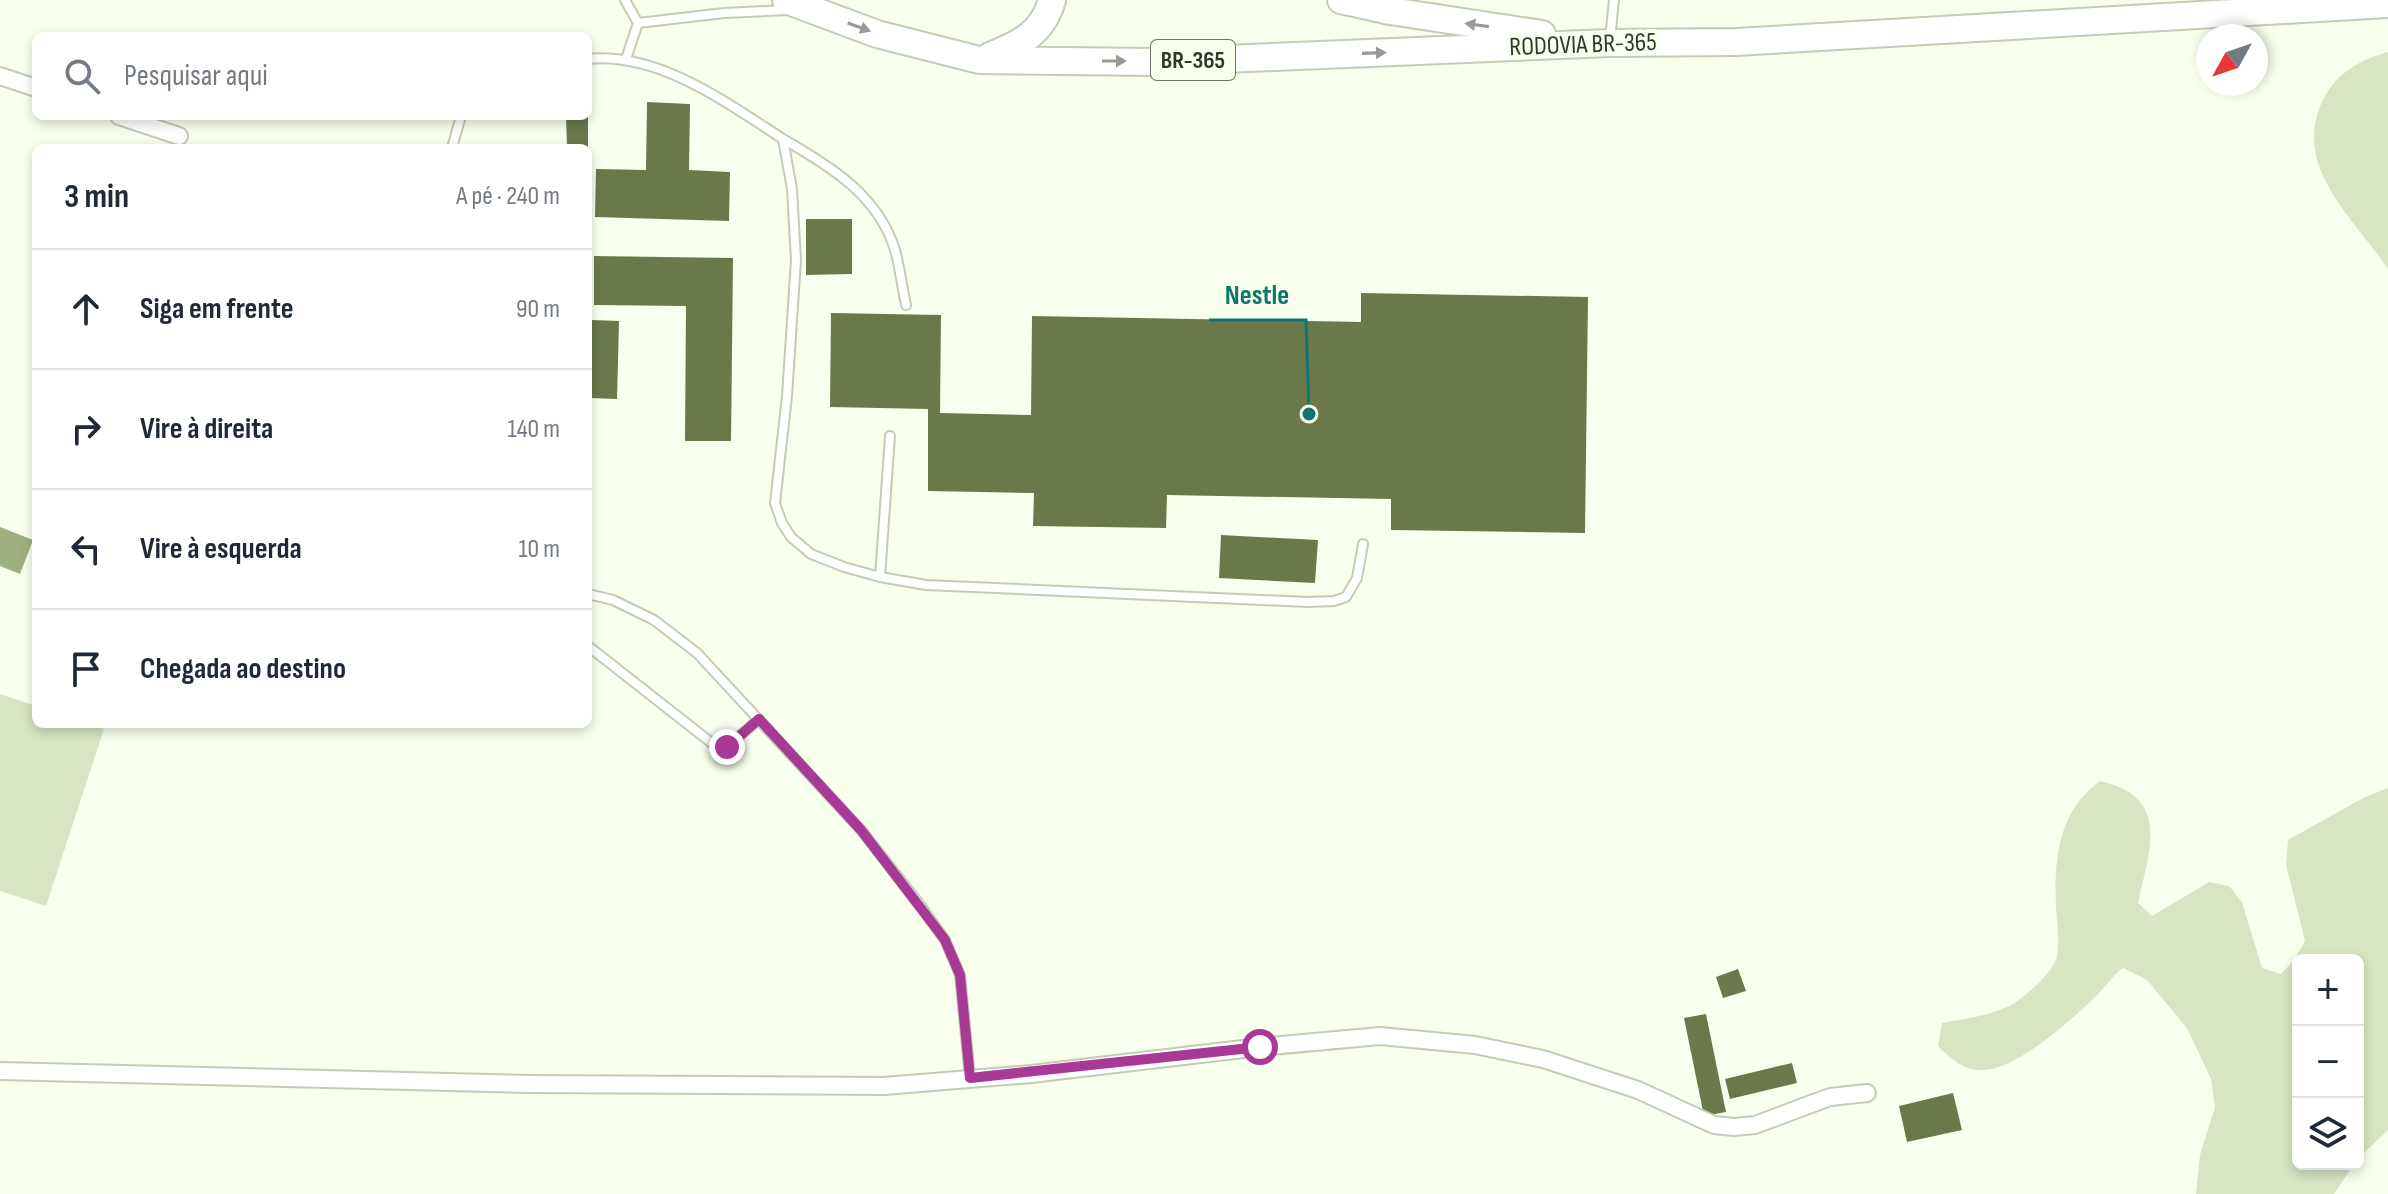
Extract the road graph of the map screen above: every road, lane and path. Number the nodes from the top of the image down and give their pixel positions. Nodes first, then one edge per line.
1 (625, 0) edge
2 (1052, 0) edge
3 (1341, 0) edge
4 (1614, 0) edge
5 (2388, 4) edge
6 (798, 5) edge
7 (638, 23) junction
8 (1609, 43) junction
9 (592, 59) edge
10 (626, 59) junction
11 (979, 60) junction
12 (0, 76) edge
13 (32, 87) edge
14 (131, 120) edge
15 (460, 120) edge
16 (179, 136) dead end
17 (783, 139) junction
18 (453, 144) edge
19 (906, 305) dead end
20 (890, 436) dead end
21 (1363, 544) dead end
22 (880, 577) junction
23 (592, 595) edge
24 (592, 649) edge
25 (759, 719) junction
26 (0, 1071) edge
27 (970, 1078) junction
28 (1867, 1093) dead end

1 - 7 lane
2 - 11 main road
8 -> 3 main road, BR-365
4 - 8 lane
5 - 8 main road, RODOVIA BR-365 / BR-365
6 - 7 lane
6 -> 11 main road, RODOVIA BR-365 / BR-365
7 - 10 lane
11 -> 8 main road, RODOVIA BR-365 / BR-365
9 - 10 lane
10 - 17 lane
12 - 13 street
14 - 16 street
15 - 18 lane
17 - 19 lane
17 - 22 lane
20 - 22 lane
21 - 22 lane
23 - 25 lane
24 - 25 lane
25 - 27 lane
26 - 27 street
27 - 28 street

